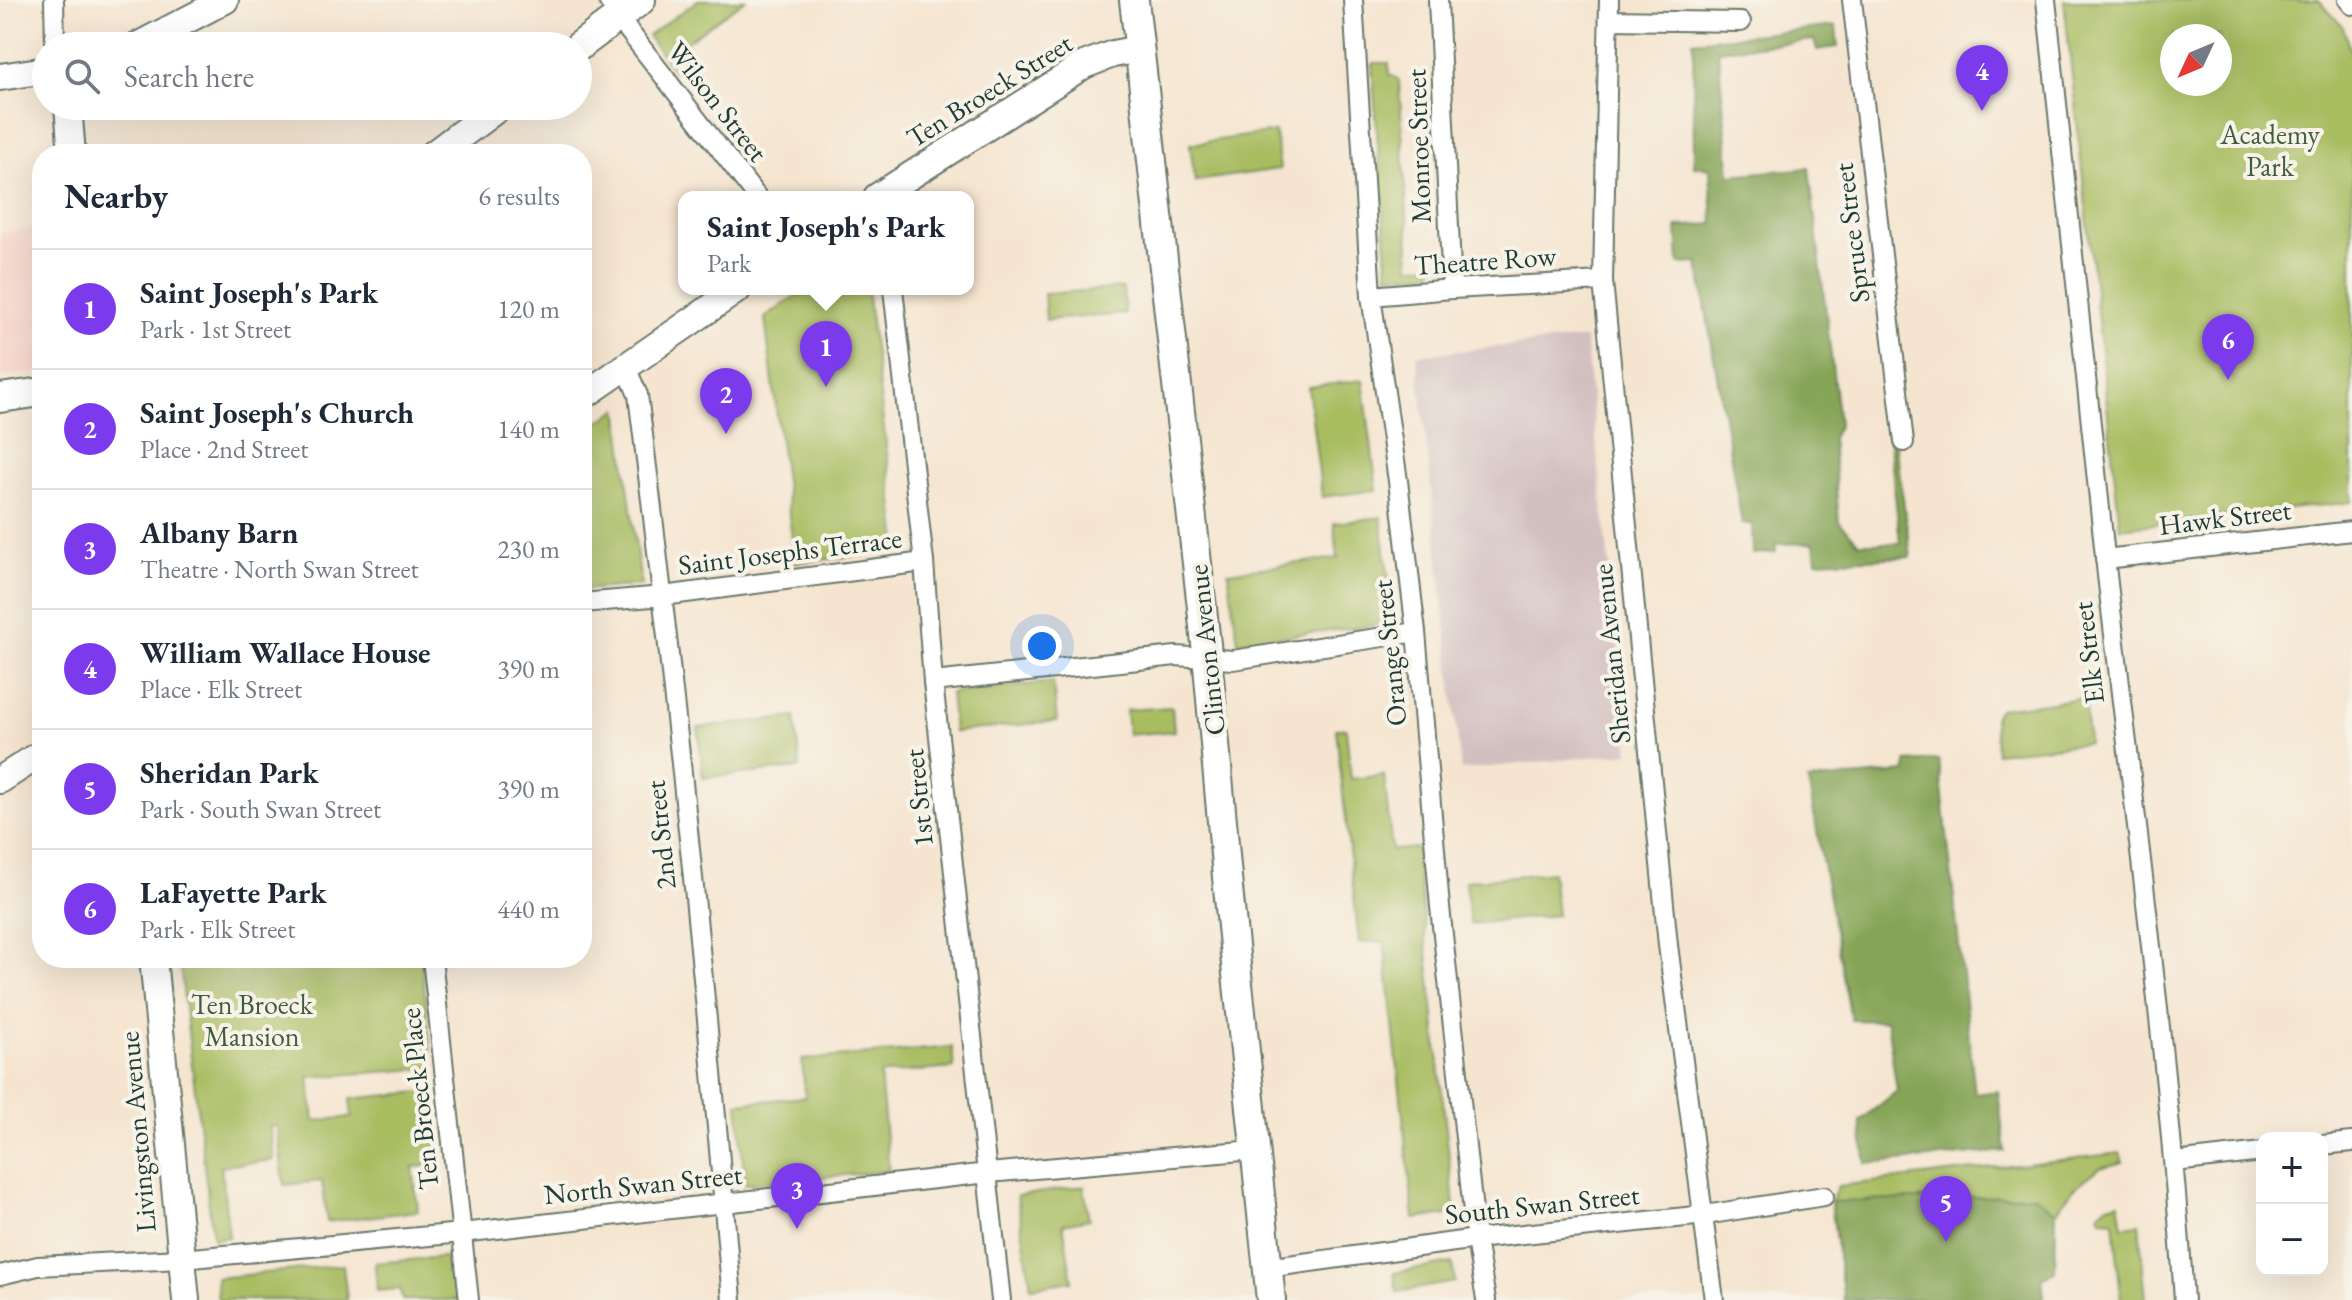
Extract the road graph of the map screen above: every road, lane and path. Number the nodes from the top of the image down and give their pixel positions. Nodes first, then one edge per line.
1 (54, 0) edge
2 (225, 0) edge
3 (641, 0) edge
4 (1134, 0) edge
5 (1353, 0) edge
6 (1438, 0) edge
7 (1609, 0) edge
8 (2046, 0) edge
9 (2348, 0) edge
10 (2352, 5) edge
11 (613, 9) edge
12 (1853, 9) edge
13 (1609, 20) junction
14 (1741, 22) dead end
15 (55, 32) edge
16 (164, 32) edge
17 (592, 32) edge
18 (1139, 49) junction
19 (32, 72) edge
20 (0, 77) edge
21 (69, 120) edge
22 (480, 120) edge
23 (71, 144) edge
24 (448, 144) edge
25 (752, 191) edge
26 (886, 191) edge
27 (1603, 281) junction
28 (1452, 289) junction
29 (729, 295) edge
30 (894, 295) edge
31 (1371, 296) junction
32 (626, 367) junction
33 (592, 390) edge
34 (32, 393) edge
35 (0, 398) edge
36 (1904, 442) dead end
37 (2352, 531) edge
38 (2105, 559) junction
39 (924, 562) junction
40 (663, 596) junction
41 (592, 602) edge
42 (1416, 632) junction
43 (1208, 658) junction
44 (933, 682) junction
45 (32, 759) edge
46 (0, 780) edge
47 (154, 968) edge
48 (433, 968) edge
49 (2352, 1142) edge
50 (2328, 1144) edge
51 (1254, 1150) junction
52 (2256, 1153) edge
53 (2175, 1162) junction
54 (988, 1173) junction
55 (1824, 1196) dead end
56 (724, 1203) junction
57 (1705, 1215) junction
58 (462, 1233) junction
59 (1476, 1239) junction
60 (181, 1259) junction
61 (1267, 1268) junction
62 (0, 1275) edge
63 (186, 1300) edge
64 (469, 1300) edge
65 (732, 1300) edge
66 (1001, 1300) edge
67 (1271, 1300) edge
68 (1486, 1300) edge
69 (1714, 1300) edge
70 (2184, 1300) edge

1 - 15 street
2 - 16 street
3 - 11 main road
4 - 18 main road, Clinton Avenue
5 - 31 street, Orange Street
6 - 28 street, Monroe Street
7 - 13 street, Sheridan Avenue
8 - 38 street, Elk Street
9 - 10 street
11 - 17 main road
11 - 25 street, Wilson Street
12 - 36 street, Spruce Street
13 - 14 street
13 - 27 street, Sheridan Avenue
18 - 26 street, Ten Broeck Street
18 - 43 main road, Clinton Avenue
19 - 20 street
21 - 23 street
22 - 24 main road
27 - 28 street, Theatre Row
27 - 57 street, Sheridan Avenue
28 - 31 street, Theatre Row
29 - 32 street
30 - 39 street, 1st Street
31 - 42 street, Orange Street
32 - 33 street
32 - 40 street, 2nd Street
34 - 35 main road
37 - 38 street, Hawk Street
38 - 53 street, Elk Street
39 - 40 street, Saint Josephs Terrace
39 - 44 street, 1st Street
40 - 41 street, Saint Josephs Terrace
40 - 56 street, 2nd Street
42 - 43 street
42 - 59 street, Orange Street
43 - 44 street
43 - 51 main road, Clinton Avenue
44 - 54 street, 1st Street
45 - 46 street
47 - 60 street, Livingston Avenue
48 - 58 street, Ten Broeck Place
49 - 50 street
51 - 54 street, North Swan Street
51 - 61 main road, Clinton Avenue
52 - 53 street
53 - 70 street, Elk Street
54 - 56 street, North Swan Street
54 - 66 street, 1st Street
55 - 57 street, South Swan Street
56 - 58 street, North Swan Street
56 - 65 street, 2nd Street
57 - 59 street, South Swan Street
57 - 69 street, Sheridan Avenue
58 - 60 street, North Swan Street
58 - 64 street, Ten Broeck Place
59 - 61 street, South Swan Street
59 - 68 street, Orange Street
60 - 62 street, North Swan Street
60 - 63 street, Livingston Avenue
61 - 67 main road, Clinton Avenue

